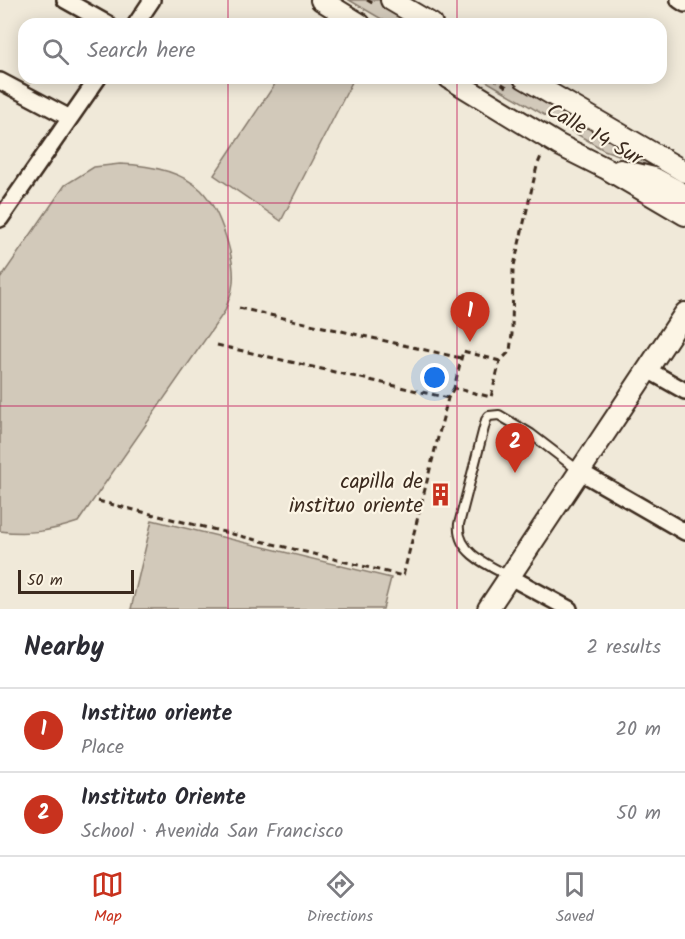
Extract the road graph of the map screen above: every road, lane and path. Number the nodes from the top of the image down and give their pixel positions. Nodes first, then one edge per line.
1 (65, 0) edge
2 (152, 0) edge
3 (321, 0) edge
4 (391, 0) edge
5 (679, 0) edge
6 (685, 4) edge
7 (97, 18) edge
8 (140, 18) edge
9 (350, 18) edge
10 (422, 18) edge
11 (0, 81) edge
12 (94, 84) edge
13 (459, 84) edge
14 (534, 84) edge
15 (70, 118) junction
16 (549, 139) junction
17 (605, 168) junction
18 (685, 172) edge
19 (685, 195) edge
20 (2, 213) edge
21 (685, 215) edge
22 (239, 308) dead end
23 (685, 313) edge
24 (217, 345) dead end
25 (461, 358) junction
26 (500, 361) junction
27 (648, 370) junction
28 (454, 388) junction
29 (685, 391) edge
30 (448, 398) junction
31 (579, 471) junction
32 (98, 501) dead end
33 (685, 532) edge
34 (510, 577) junction
35 (488, 609) edge
36 (568, 609) edge

1 - 7 street
2 - 8 street
3 - 9 main road
4 - 10 main road
5 - 6 street
11 - 15 street
12 - 15 street
13 - 16 main road, Calle 14 Sur
14 - 18 main road, Calle 14 Sur
15 - 20 street
16 - 17 main road, Calle 14 Sur
16 - 26 path
17 - 19 main road
17 - 21 main road, Calle 14 Sur
22 - 25 path
23 - 27 main road
24 - 30 path
25 - 26 path
25 - 28 path
26 - 28 path
27 - 29 street
27 - 31 main road
28 - 30 path
30 - 32 path
31 - 33 street
31 - 34 main road
31 - 34 lane
34 - 35 main road
34 - 36 street

